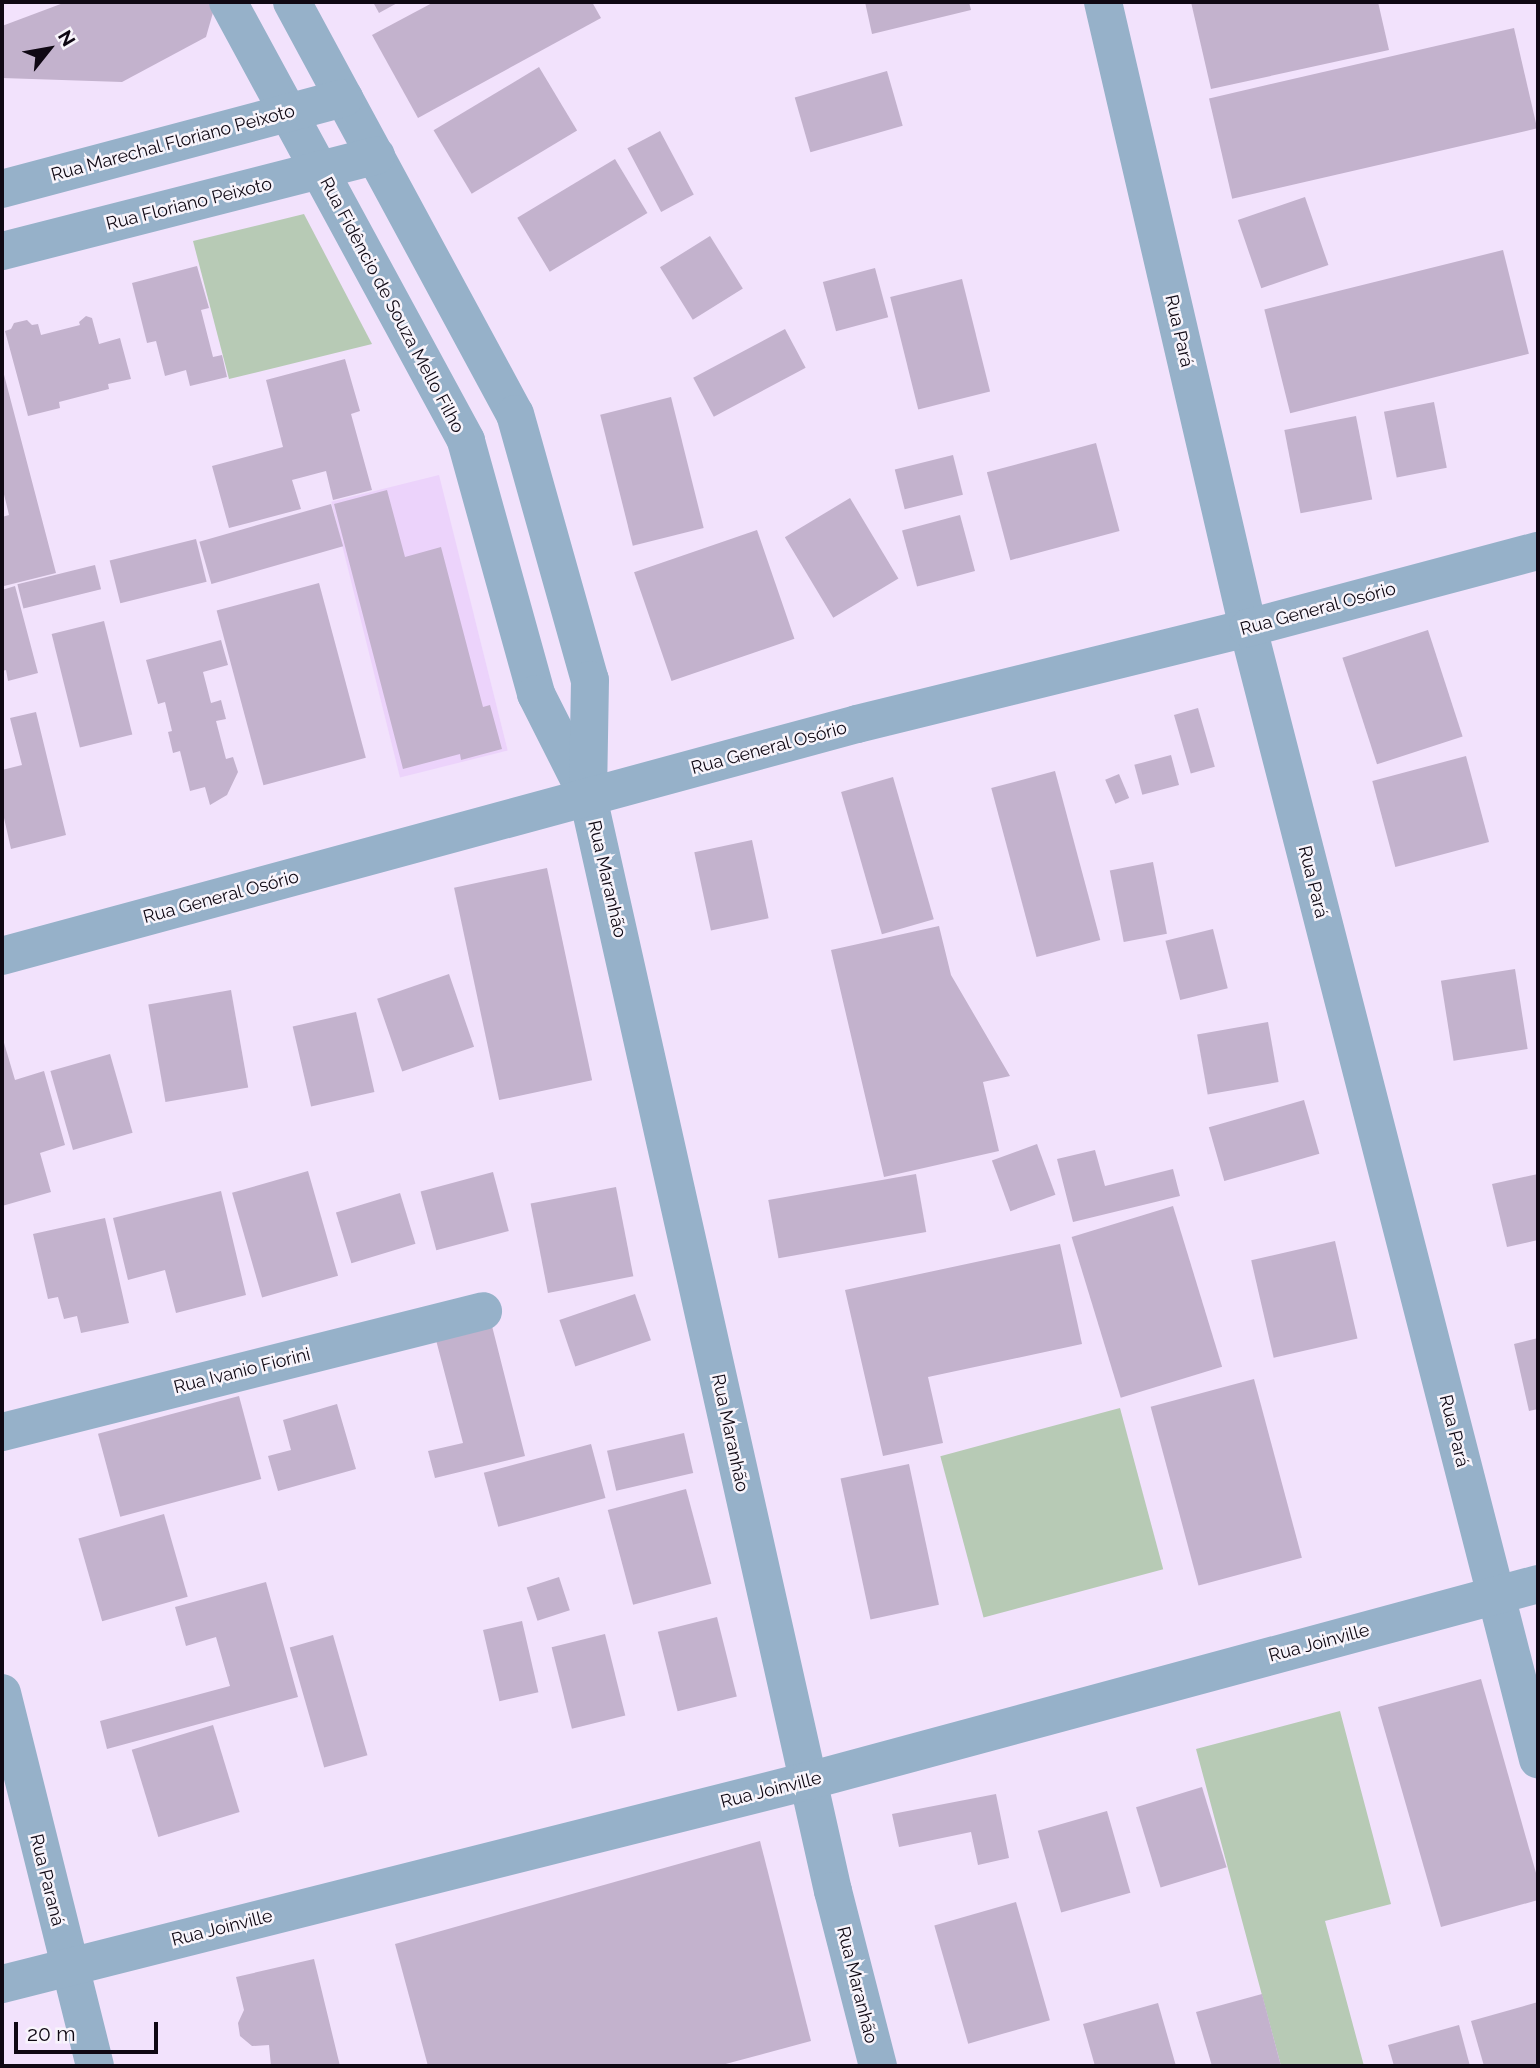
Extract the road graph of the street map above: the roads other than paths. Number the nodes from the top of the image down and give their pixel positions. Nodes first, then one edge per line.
1 (229, 2) edge
2 (292, 2) edge
3 (1103, 2) edge
4 (344, 98) junction
5 (288, 112) junction
6 (376, 156) junction
7 (320, 170) junction
8 (2, 189) edge
9 (2, 251) edge
10 (515, 414) junction
11 (466, 441) junction
12 (1538, 551) edge
13 (1248, 628) junction
14 (588, 797) junction
15 (2, 956) edge
16 (483, 1311) dead end
17 (2, 1432) edge
18 (1538, 1584) edge
19 (1496, 1596) junction
20 (2, 1693) edge
21 (1538, 1759) edge
22 (808, 1781) junction
23 (68, 1967) junction
24 (2, 1984) edge
25 (95, 2066) edge
26 (878, 2066) edge

1 - 5 street, Rua Fidêncio de Souza Mello Filho
2 - 4 street
3 - 13 street, Rua Pará
4 - 5 street, Rua Marechal Floriano Peixoto
4 - 6 street
5 - 7 street, Rua Fidêncio de Souza Mello Filho
5 - 8 street, Rua Marechal Floriano Peixoto
6 - 7 street, Rua Floriano Peixoto
6 - 10 street
7 - 9 street, Rua Floriano Peixoto
7 - 11 street, Rua Fidêncio de Souza Mello Filho
10 - 11 street
10 - 14 street
11 - 14 street, Rua Fidêncio de Souza Mello Filho
12 - 13 street, Rua General Osório
13 - 14 street, Rua General Osório
13 - 19 street, Rua Pará
14 - 15 street, Rua General Osório
14 - 22 street, Rua Maranhão
16 - 17 street, Rua Ivanio Fiorini
18 - 19 street, Rua Joinville
19 - 21 street, Rua Pará
19 - 22 street, Rua Joinville
20 - 23 street, Rua Paraná
22 - 23 street, Rua Joinville
22 - 26 street, Rua Maranhão
23 - 24 street, Rua Joinville
23 - 25 street, Rua Paraná

